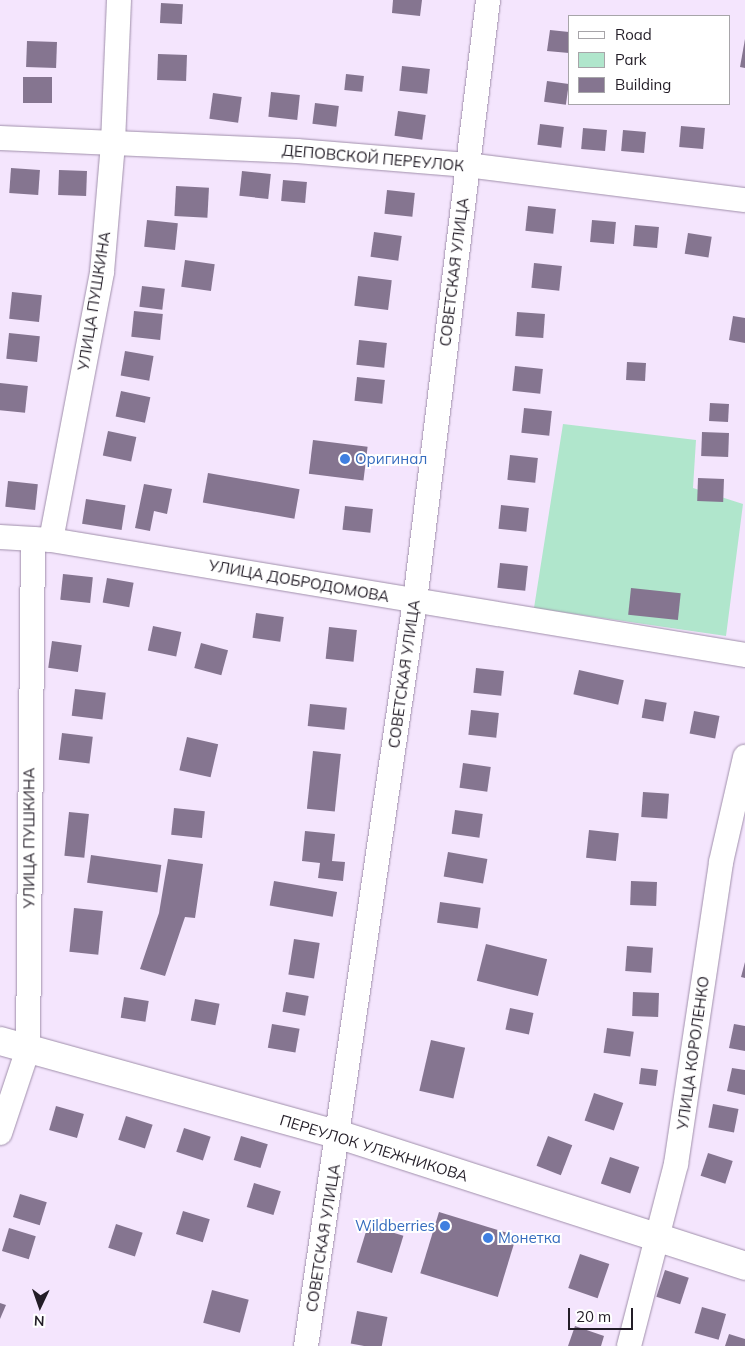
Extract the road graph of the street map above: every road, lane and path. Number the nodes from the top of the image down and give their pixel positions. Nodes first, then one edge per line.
1 (119, 0) edge
2 (488, 0) edge
3 (0, 138) edge
4 (114, 143) junction
5 (467, 165) junction
6 (745, 200) edge
7 (0, 537) edge
8 (42, 539) junction
9 (415, 601) junction
10 (745, 655) edge
11 (745, 757) edge
12 (0, 1041) edge
13 (28, 1049) junction
14 (0, 1133) edge
15 (340, 1136) junction
16 (654, 1238) junction
17 (745, 1266) edge
18 (306, 1346) edge
19 (629, 1346) edge

1 - 4 street, УЛИЦА ПУШКИНА
2 - 5 street, СОВЕТСКАЯ УЛИЦА
3 - 4 street, ДЕПОВСКОЙ ПЕРЕУЛОК
4 - 5 street, ДЕПОВСКОЙ ПЕРЕУЛОК
4 - 8 street, УЛИЦА ПУШКИНА
5 - 6 street, ДЕПОВСКОЙ ПЕРЕУЛОК
5 - 9 street, СОВЕТСКАЯ УЛИЦА
7 - 8 street, УЛИЦА ДОБРОДОМОВА
8 - 9 street, УЛИЦА ДОБРОДОМОВА
8 - 13 street, УЛИЦА ПУШКИНА
9 - 10 street, УЛИЦА ДОБРОДОМОВА
9 - 15 street, СОВЕТСКАЯ УЛИЦА
11 - 16 street, УЛИЦА КОРОЛЕНКО
12 - 13 main road, ПЕРЕУЛОК УЛЕЖНИКОВА
13 - 14 street, УЛИЦА ПУШКИНА
13 - 15 main road, ПЕРЕУЛОК УЛЕЖНИКОВА
15 - 16 main road, ПЕРЕУЛОК УЛЕЖНИКОВА
15 - 18 street, СОВЕТСКАЯ УЛИЦА
16 - 17 main road, ПЕРЕУЛОК УЛЕЖНИКОВА
16 - 19 street, УЛИЦА КОРОЛЕНКО

